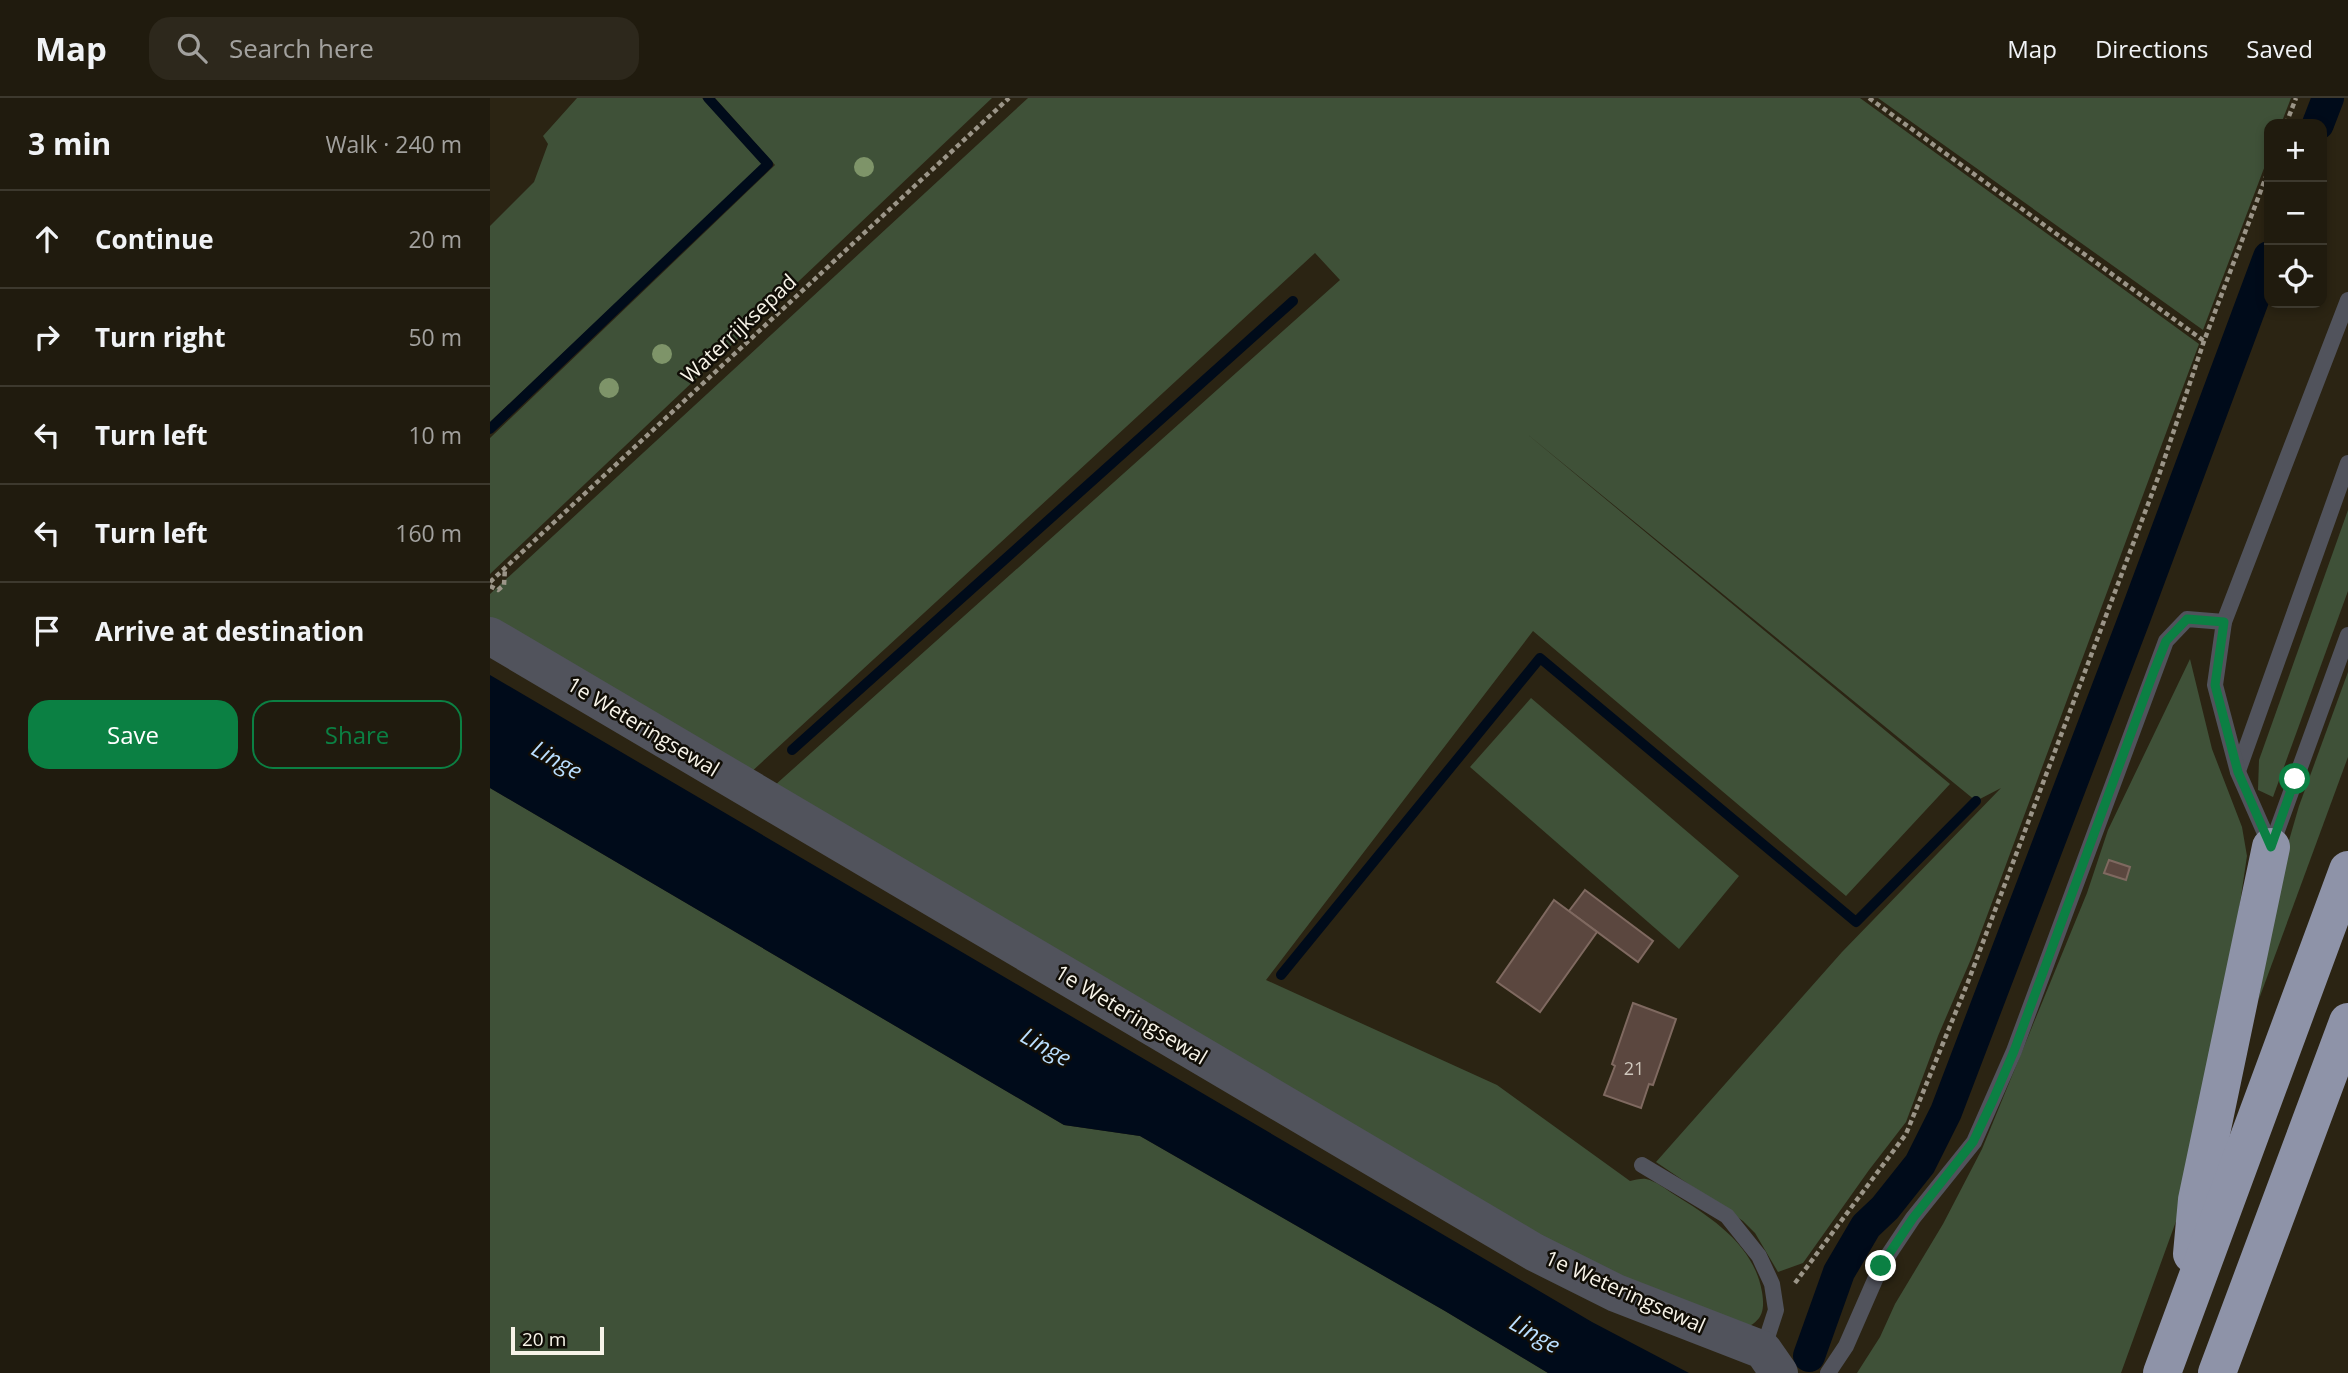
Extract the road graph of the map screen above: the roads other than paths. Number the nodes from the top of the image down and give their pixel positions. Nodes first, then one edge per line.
1 (2348, 300) edge
2 (2348, 463) edge
3 (2224, 622) junction
4 (2348, 635) edge
5 (490, 636) edge
6 (2238, 772) junction
7 (2271, 847) junction
8 (2348, 870) edge
9 (2348, 1022) edge
10 (1642, 1165) dead end
11 (2187, 1306) junction
12 (1771, 1361) edge
13 (1828, 1373) edge
14 (2162, 1373) edge
15 (2217, 1373) edge

1 - 3 lane
2 - 6 lane
3 - 6 lane
3 - 13 lane
4 - 7 lane
5 - 12 street, 1e Weteringsewal
6 - 7 lane
7 - 11 highway
8 - 11 highway
9 - 15 highway
10 - 12 lane
11 - 14 highway

